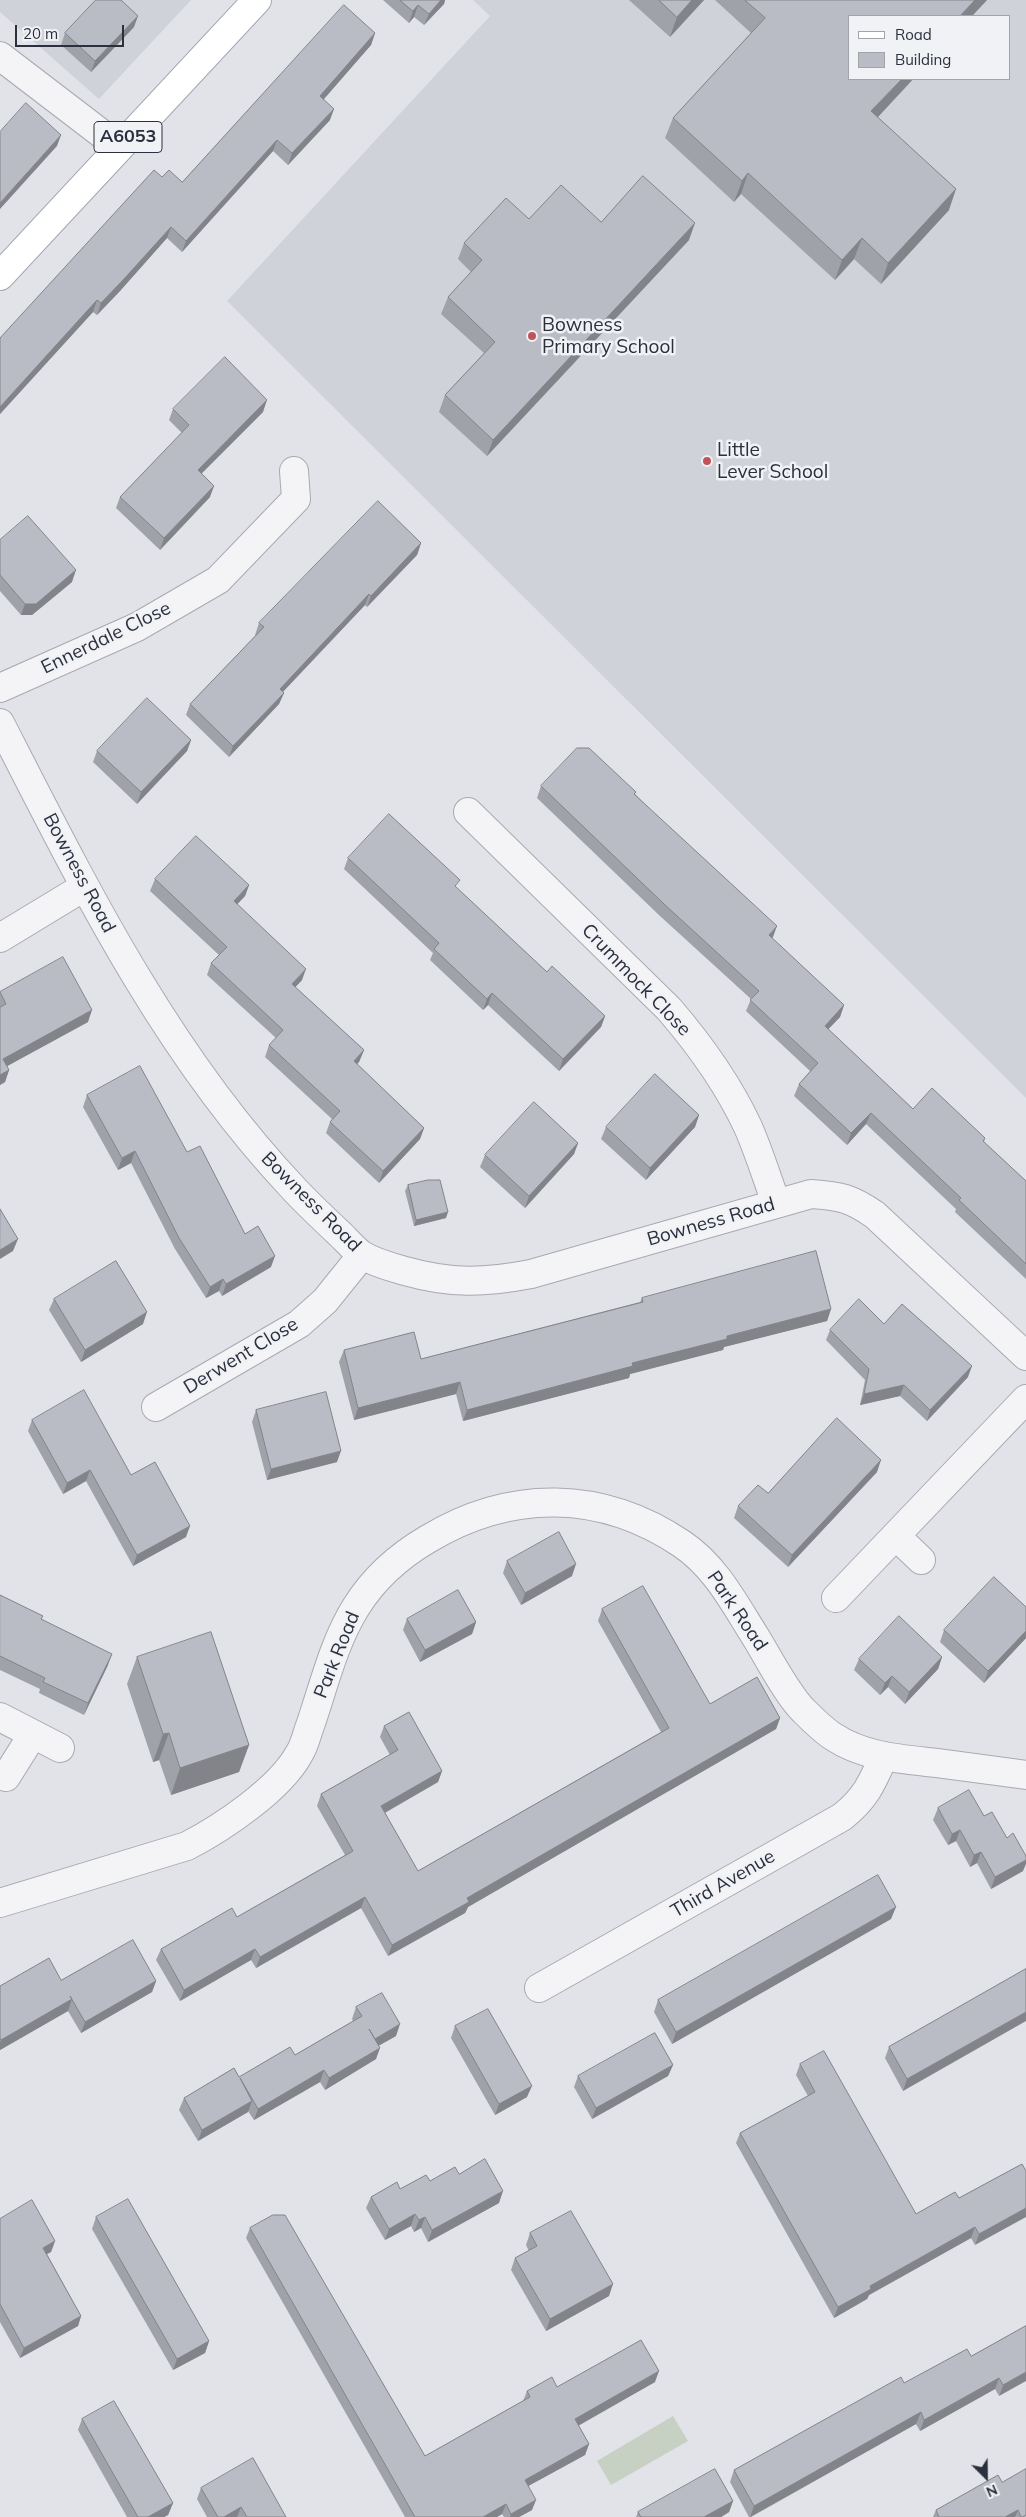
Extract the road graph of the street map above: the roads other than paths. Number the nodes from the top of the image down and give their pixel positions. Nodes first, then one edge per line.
1 (257, 0) edge
2 (0, 56) edge
3 (119, 146) junction
4 (0, 276) edge
5 (294, 471) dead end
6 (0, 688) edge
7 (0, 723) edge
8 (468, 812) dead end
9 (84, 887) junction
10 (0, 938) edge
11 (776, 1203) junction
12 (362, 1254) junction
13 (1026, 1356) edge
14 (1026, 1400) edge
15 (156, 1407) dead end
16 (896, 1536) junction
17 (921, 1560) dead end
18 (836, 1598) dead end
19 (0, 1717) edge
20 (33, 1734) junction
21 (60, 1748) dead end
22 (884, 1756) junction
23 (1026, 1776) edge
24 (6, 1778) dead end
25 (0, 1903) edge
26 (539, 1988) dead end

1 - 3 main road, A6053
2 - 3 street
3 - 4 main road, A6053
5 - 6 street, Ennerdale Close
7 - 9 street, Bowness Road
8 - 11 street, Crummock Close
9 - 10 street
9 - 12 street, Bowness Road
11 - 12 street, Bowness Road
11 - 13 street, Bowness Road
12 - 15 street, Derwent Close
14 - 16 street
16 - 17 street
16 - 18 street
19 - 20 street
20 - 21 street
20 - 24 street
22 - 23 street, Park Road
22 - 25 street, Park Road
22 - 26 street, Third Avenue

